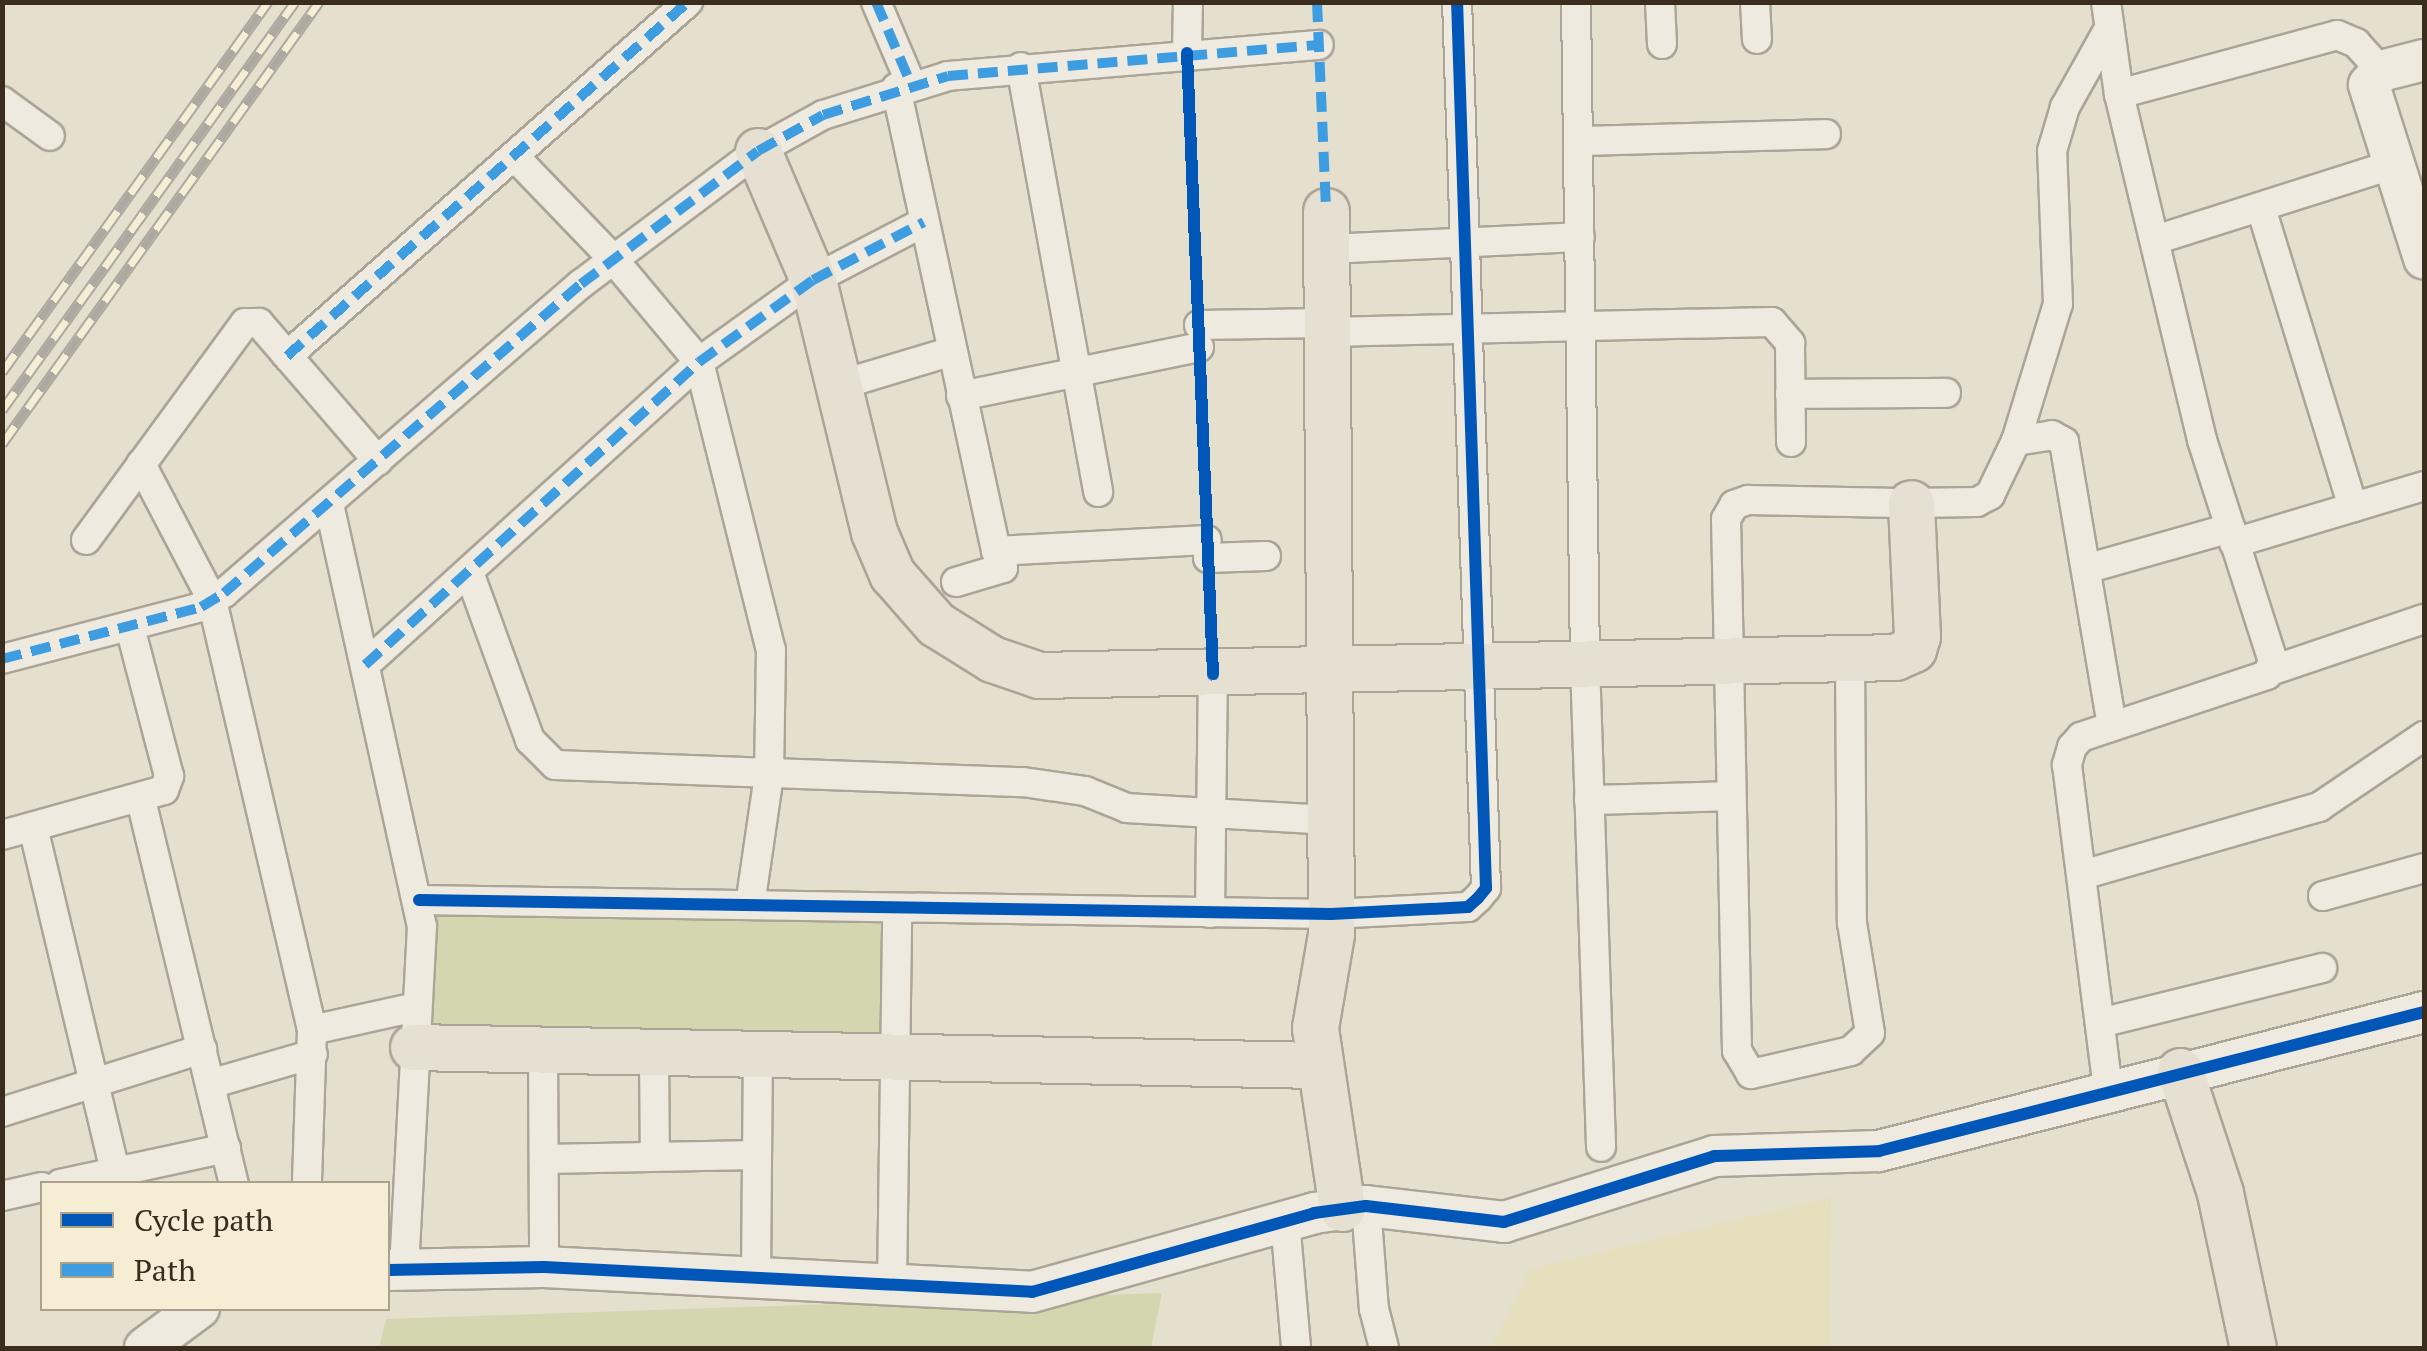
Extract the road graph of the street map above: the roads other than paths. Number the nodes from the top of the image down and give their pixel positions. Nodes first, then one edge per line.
1 (688, 2) edge
2 (876, 2) edge
3 (1188, 2) edge
4 (1456, 2) edge
5 (1576, 2) edge
6 (1660, 2) edge
7 (1755, 2) edge
8 (2107, 16) edge
9 (1757, 39) dead end
10 (1662, 44) dead end
11 (1319, 46) dead end
12 (1187, 53) junction
13 (2424, 60) edge
14 (1021, 67) junction
15 (2381, 71) junction
16 (904, 86) junction
17 (2119, 94) junction
18 (2, 101) edge
19 (1826, 134) dead end
20 (50, 136) dead end
21 (1579, 141) junction
22 (758, 150) junction
23 (514, 156) junction
24 (2408, 187) edge
25 (2260, 208) junction
26 (924, 222) junction
27 (1326, 230) joint
28 (1580, 236) junction
29 (2154, 240) junction
30 (1465, 242) junction
31 (2424, 258) edge
32 (613, 259) junction
33 (813, 280) junction
34 (1583, 324) junction
35 (1326, 328) junction
36 (1468, 328) junction
37 (952, 352) junction
38 (287, 356) junction
39 (699, 362) junction
40 (1077, 370) junction
41 (842, 384) junction
42 (1946, 393) dead end
43 (1790, 394) junction
44 (961, 396) junction
45 (2016, 441) junction
46 (1791, 442) dead end
47 (378, 461) junction
48 (140, 464) junction
49 (2424, 486) edge
50 (1098, 492) dead end
51 (1911, 503) junction
52 (329, 504) junction
53 (2353, 507) junction
54 (2232, 535) junction
55 (86, 540) dead end
56 (1001, 556) junction
57 (1266, 556) dead end
58 (2089, 568) junction
59 (470, 575) junction
60 (956, 582) dead end
61 (212, 600) junction
62 (2424, 619) edge
63 (130, 628) junction
64 (1850, 657) junction
65 (2, 659) edge
66 (1726, 660) junction
67 (1585, 663) junction
68 (365, 665) junction
69 (1479, 666) junction
70 (1329, 669) junction
71 (2273, 670) junction
72 (1213, 674) junction
73 (2112, 726) junction
74 (2419, 741) edge
75 (2424, 772) edge
76 (768, 775) junction
77 (1730, 796) junction
78 (141, 800) junction
79 (1590, 800) junction
80 (1211, 815) junction
81 (1330, 820) junction
82 (33, 827) junction
83 (2, 835) edge
84 (2424, 868) edge
85 (2082, 875) junction
86 (2323, 896) dead end
87 (419, 900) junction
88 (750, 905) junction
89 (896, 908) junction
90 (1210, 913) junction
91 (1331, 914) junction
92 (2322, 968) dead end
93 (2424, 1012) edge
94 (2100, 1022) junction
95 (415, 1027) junction
96 (313, 1042) junction
97 (202, 1049) junction
98 (543, 1050) junction
99 (654, 1052) junction
100 (758, 1054) junction
101 (895, 1057) junction
102 (1316, 1066) junction
103 (2180, 1071) junction
104 (94, 1083) junction
105 (210, 1084) junction
106 (2108, 1088) junction
107 (2, 1112) edge
108 (1601, 1147) dead end
109 (226, 1148) junction
110 (757, 1155) junction
111 (655, 1157) junction
112 (544, 1159) junction
113 (116, 1172) junction
114 (74, 1181) edge
115 (233, 1181) edge
116 (307, 1181) edge
117 (40, 1187) edge
118 (2, 1196) edge
119 (1354, 1207) junction
120 (1285, 1221) junction
121 (544, 1267) junction
122 (396, 1270) edge
123 (756, 1276) junction
124 (892, 1286) junction
125 (195, 1311) edge
126 (145, 1348) edge
127 (1296, 1348) edge
128 (1384, 1348) edge
129 (2253, 1348) edge

1 - 23 street
2 - 16 street
3 - 12 street
4 - 30 street
5 - 21 street
6 - 10 street
7 - 9 street
8 - 17 street
8 - 45 street
11 - 12 street
12 - 14 street
13 - 15 street
14 - 16 street
14 - 40 street
15 - 17 street
15 - 24 street
16 - 22 street
16 - 26 street
17 - 29 street
18 - 20 street
19 - 21 street
21 - 28 street
22 - 32 street
22 - 33 main road
23 - 32 street
23 - 38 street
24 - 25 street
24 - 31 street
25 - 29 street
25 - 53 street
26 - 33 street
26 - 37 street
27 - 30 street
27 - 35 main road
28 - 30 street
28 - 34 street
29 - 54 street
30 - 36 street
32 - 39 street
32 - 47 street
33 - 39 street
33 - 41 main road
34 - 36 street
34 - 43 street
34 - 67 street
35 - 36 street
35 - 40 street
35 - 70 main road
36 - 69 street
37 - 41 street
37 - 44 street
38 - 47 street
38 - 48 street
39 - 59 street
39 - 76 street
40 - 44 street
40 - 50 street
41 - 72 main road
42 - 43 street
43 - 46 street
44 - 56 street
45 - 51 street
45 - 58 street
47 - 52 street
48 - 55 street
48 - 61 street
49 - 53 street
51 - 64 main road
51 - 66 street
52 - 61 street
52 - 68 street
53 - 54 street
54 - 58 street
54 - 71 street
56 - 57 street
56 - 60 street
58 - 73 street
59 - 68 street
59 - 76 street
61 - 63 street
61 - 96 street
62 - 71 street
63 - 65 street
63 - 78 street
64 - 66 main road
64 - 77 street
66 - 67 main road
66 - 77 street
67 - 69 main road
67 - 79 street
68 - 87 street
69 - 70 main road
69 - 91 street
70 - 72 main road
70 - 81 main road
71 - 73 street
72 - 80 street
73 - 85 street
74 - 75 street
74 - 85 street
76 - 80 street
76 - 88 street
77 - 79 street
78 - 82 street
78 - 97 street
79 - 108 street
80 - 81 street
80 - 90 street
81 - 91 main road
82 - 83 street
82 - 104 street
84 - 86 street
85 - 94 street
87 - 88 street
87 - 95 street
88 - 89 street
89 - 90 street
89 - 101 street
90 - 91 street
91 - 102 main road
92 - 94 street
93 - 103 street
94 - 106 street
95 - 96 street
95 - 98 main road
95 - 122 street
96 - 105 street
96 - 116 street
97 - 104 street
97 - 105 street
98 - 99 main road
98 - 112 street
99 - 100 main road
99 - 111 street
100 - 101 main road
100 - 110 street
101 - 102 main road
101 - 124 street
102 - 119 main road
103 - 106 street
103 - 129 main road
104 - 107 street
104 - 113 street
105 - 109 street
106 - 119 street
109 - 113 street
109 - 115 street
110 - 111 street
110 - 123 street
111 - 112 street
112 - 121 street
113 - 114 street
117 - 118 street
119 - 120 street
119 - 128 street
120 - 124 street
120 - 127 street
121 - 122 street
121 - 123 street
123 - 124 street
125 - 126 street

